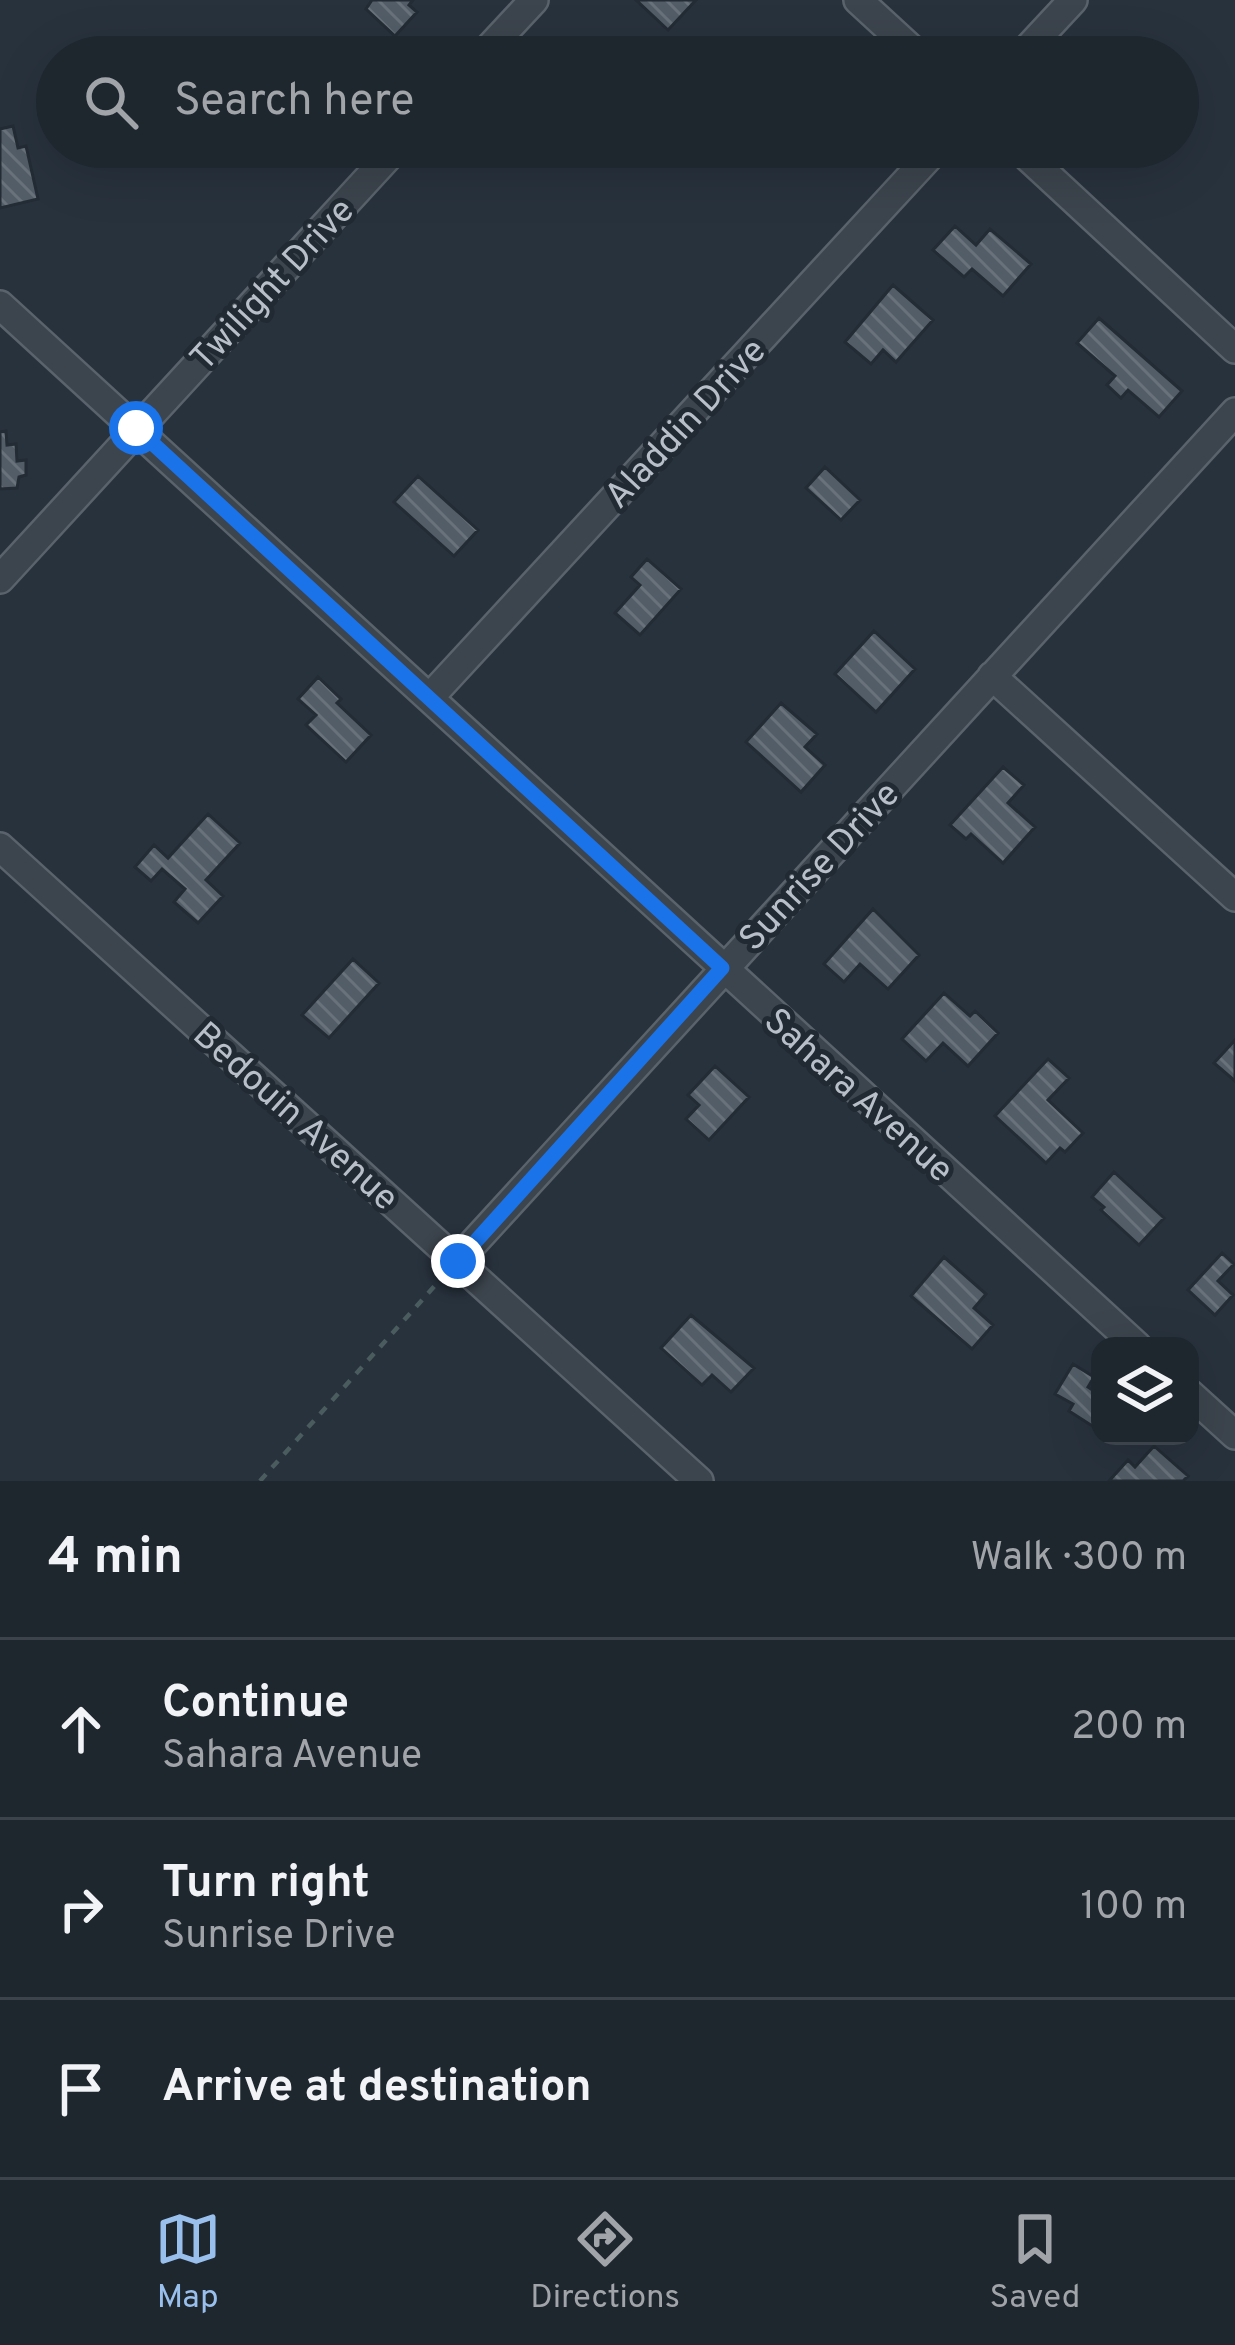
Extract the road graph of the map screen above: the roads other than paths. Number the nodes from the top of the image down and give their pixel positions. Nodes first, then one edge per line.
1 (533, 0) edge
2 (858, 0) edge
3 (1072, 0) edge
4 (500, 36) edge
5 (897, 36) edge
6 (1039, 36) edge
7 (377, 168) edge
8 (919, 168) edge
9 (1040, 168) edge
10 (0, 305) edge
11 (1235, 349) edge
12 (1235, 412) edge
13 (136, 428) junction
14 (0, 579) edge
15 (992, 676) junction
16 (430, 697) junction
17 (0, 847) edge
18 (1235, 897) edge
19 (722, 968) junction
20 (458, 1261) junction
21 (1128, 1337) edge
22 (1199, 1402) edge
23 (1235, 1435) edge
24 (699, 1481) edge

1 - 4 street
2 - 5 street
3 - 6 street
7 - 13 street, Twilight Drive
8 - 16 street, Aladdin Drive
9 - 11 street
10 - 13 street, Sahara Avenue
12 - 15 street, Sunrise Drive
13 - 14 street, Twilight Drive
13 - 16 street, Sahara Avenue
15 - 18 street
15 - 19 street, Sunrise Drive
16 - 19 street, Sahara Avenue
17 - 20 street, Bedouin Avenue
19 - 20 street, Sunrise Drive
19 - 21 street, Sahara Avenue
20 - 24 street, Bedouin Avenue
22 - 23 street

